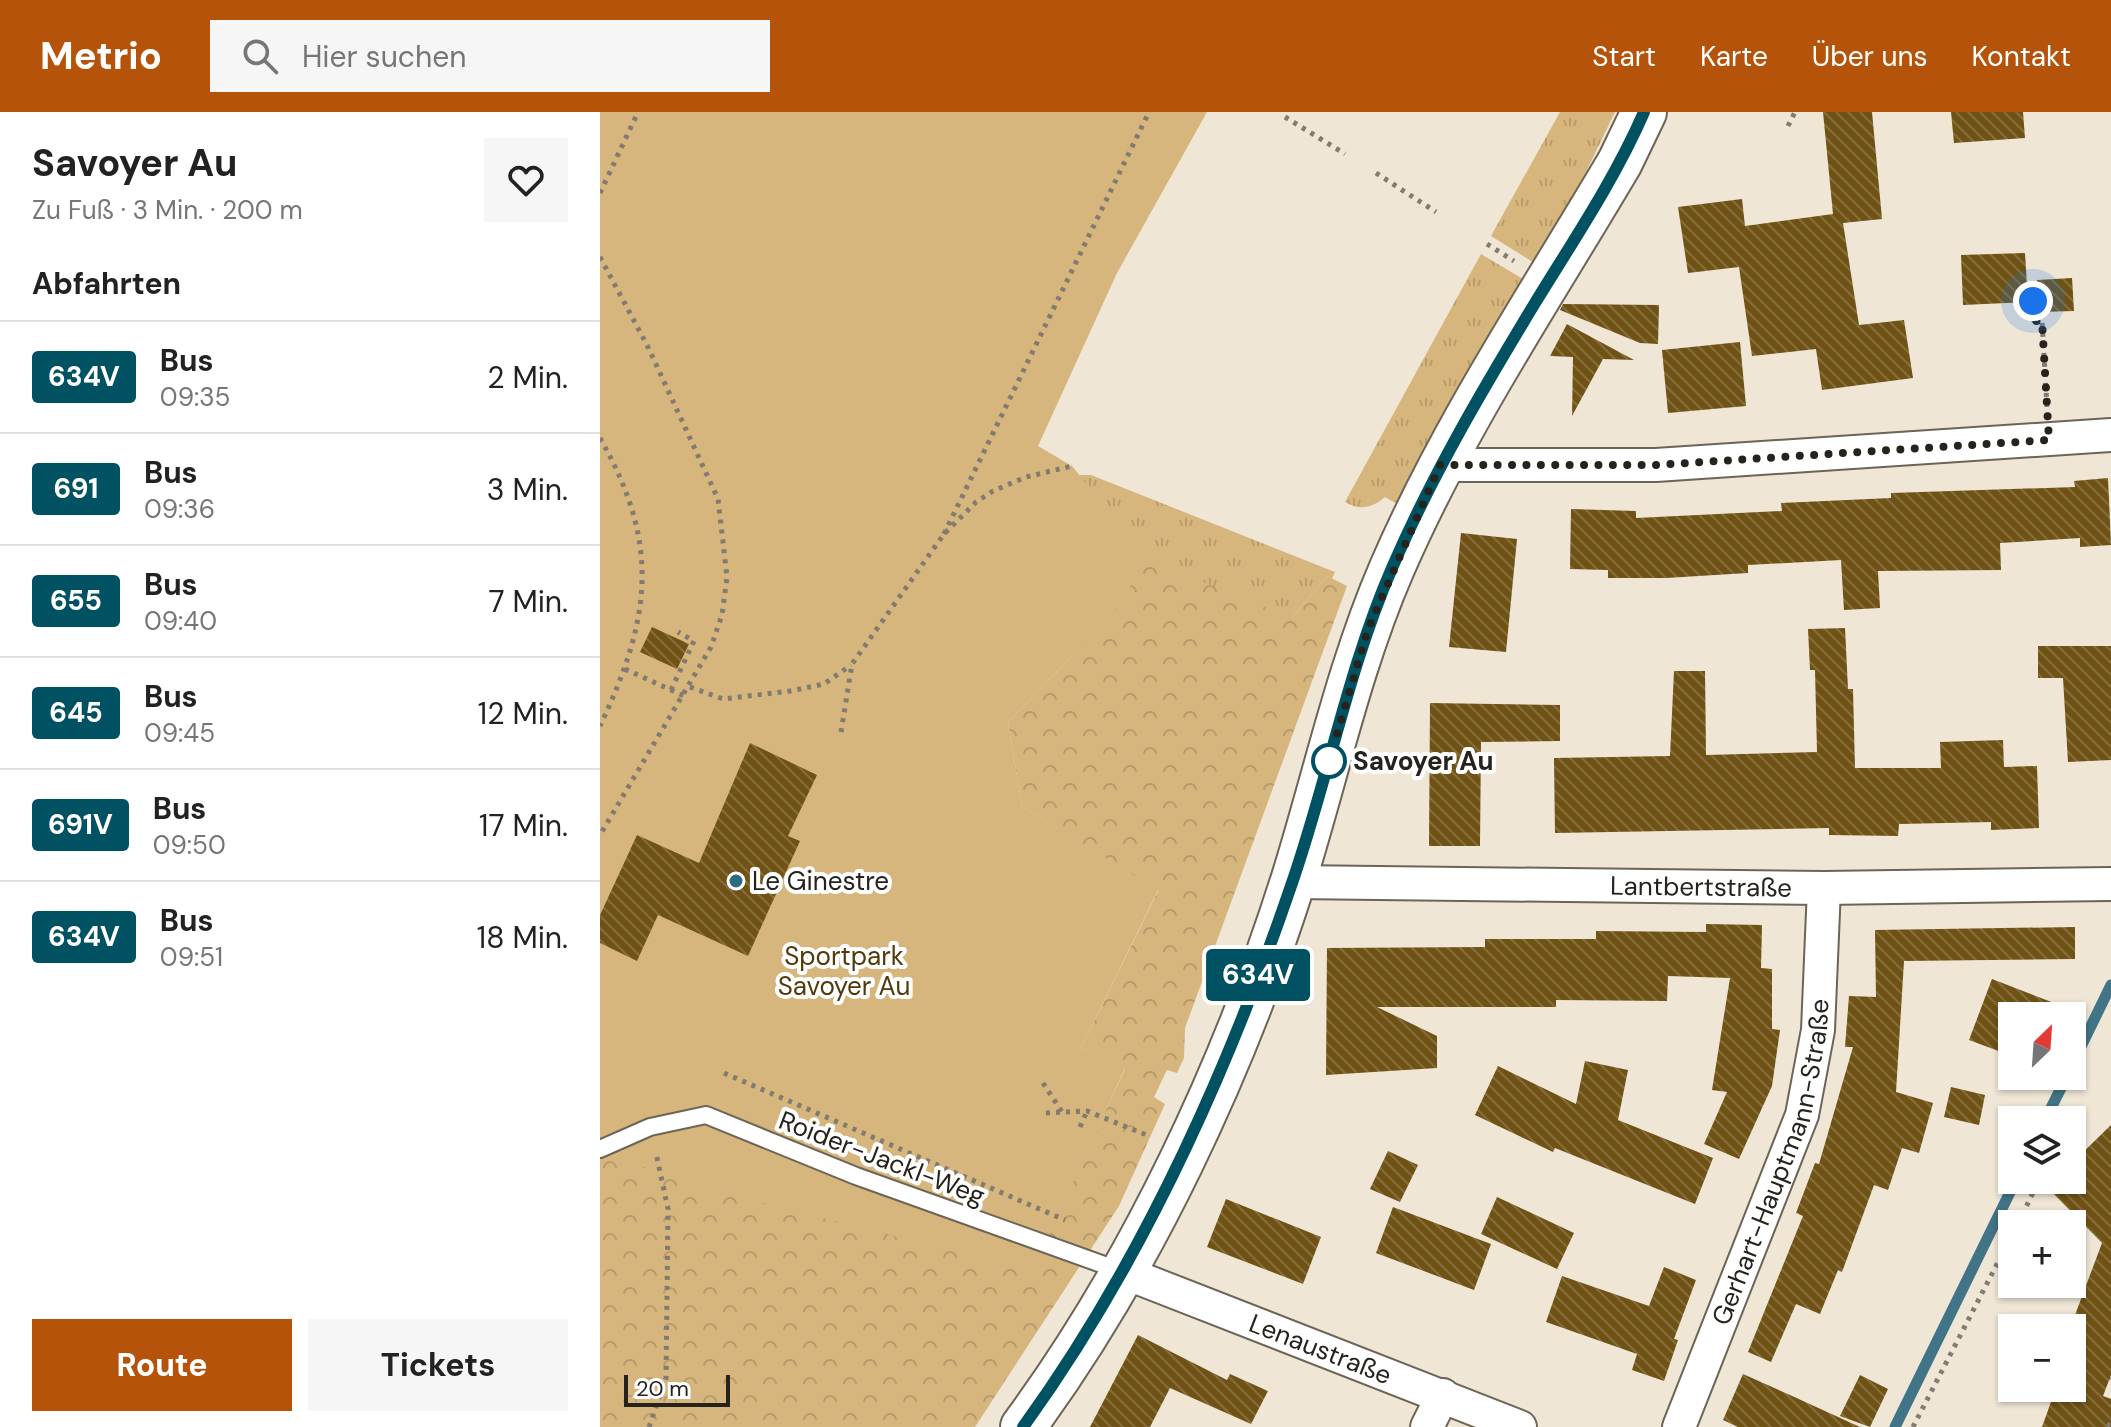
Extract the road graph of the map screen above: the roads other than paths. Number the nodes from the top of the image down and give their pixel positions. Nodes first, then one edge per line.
1 (1644, 112) edge
2 (2111, 435) edge
3 (1440, 465) junction
4 (1293, 882) junction
5 (2111, 884) edge
6 (1824, 888) junction
7 (600, 1149) edge
8 (1123, 1272) junction
9 (1443, 1395) junction
10 (1023, 1427) edge
11 (1427, 1427) edge
12 (1520, 1427) edge
13 (1679, 1427) edge

1 - 3 street
2 - 3 street
3 - 4 street
4 - 6 street, Lantbertstraße
4 - 8 street
5 - 6 street, Lantbertstraße
6 - 13 street, Gerhart-Hauptmann-Straße
7 - 8 lane, Roider-Jackl-Weg
8 - 9 street, Lenaustraße
8 - 10 street
9 - 11 street
9 - 12 street, Lenaustraße

